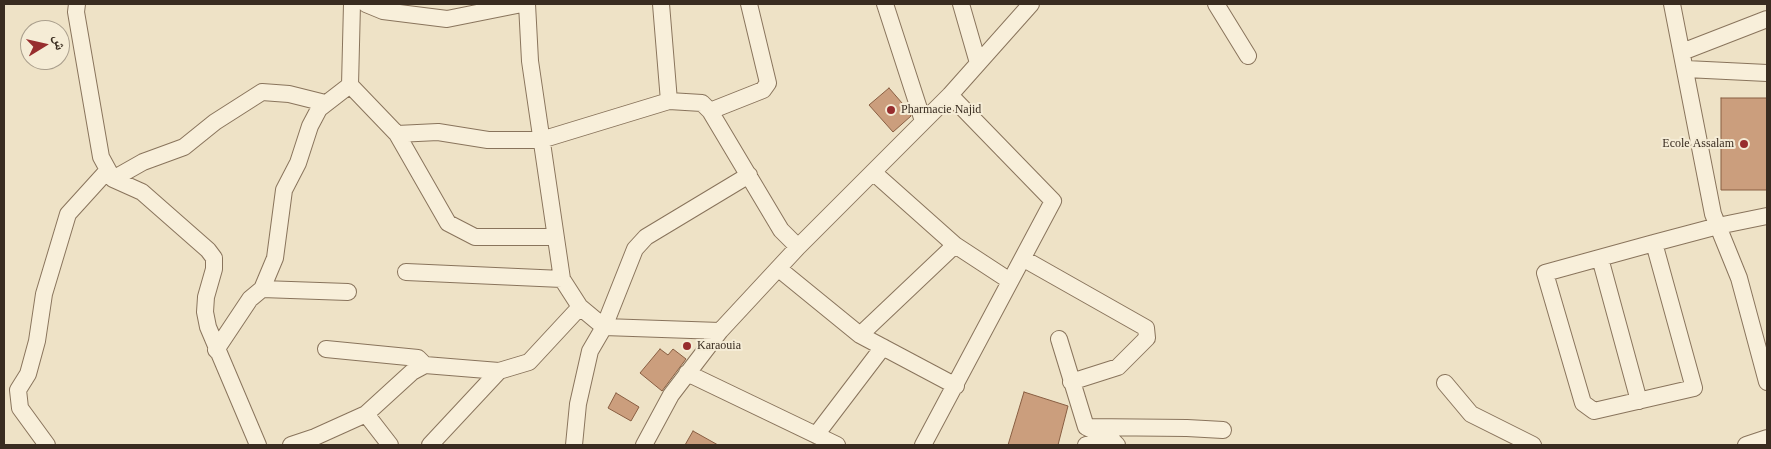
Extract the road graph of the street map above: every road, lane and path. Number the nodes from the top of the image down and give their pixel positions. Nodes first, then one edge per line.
1 (77, 4) edge
2 (352, 4) edge
3 (366, 4) edge
4 (522, 4) edge
5 (527, 4) edge
6 (661, 4) edge
7 (749, 4) edge
8 (885, 4) edge
9 (961, 4) edge
10 (1031, 4) edge
11 (1216, 4) edge
12 (1672, 4) edge
13 (446, 11) edge
14 (1767, 19) edge
15 (1682, 52) junction
16 (1248, 56) dead end
17 (978, 63) junction
18 (1686, 69) junction
19 (1767, 73) edge
20 (350, 84) junction
21 (950, 95) junction
22 (669, 101) junction
23 (325, 103) junction
24 (710, 110) junction
25 (923, 121) junction
26 (397, 134) junction
27 (541, 140) junction
28 (873, 172) junction
29 (749, 174) junction
30 (110, 175) junction
31 (1767, 216) edge
32 (1718, 226) junction
33 (554, 237) junction
34 (1654, 243) junction
35 (955, 245) junction
36 (798, 247) junction
37 (1600, 258) junction
38 (1024, 259) junction
39 (779, 269) junction
40 (406, 272) dead end
41 (562, 279) junction
42 (1010, 281) junction
43 (262, 289) junction
44 (348, 292) dead end
45 (580, 307) junction
46 (604, 327) junction
47 (720, 331) junction
48 (860, 335) junction
49 (1059, 339) dead end
50 (883, 347) junction
51 (326, 349) dead end
52 (216, 350) junction
53 (426, 365) junction
54 (499, 371) junction
55 (687, 373) junction
56 (1071, 382) junction
57 (1767, 382) edge
58 (1445, 384) dead end
59 (956, 386) junction
60 (1639, 401) junction
61 (366, 414) junction
62 (1086, 427) junction
63 (1223, 430) dead end
64 (816, 435) junction
65 (1767, 438) edge
66 (1114, 442) edge
67 (47, 445) edge
68 (258, 445) edge
69 (291, 445) edge
70 (390, 445) edge
71 (430, 445) edge
72 (574, 445) edge
73 (644, 445) edge
74 (837, 445) edge
75 (923, 445) edge
76 (1086, 445) edge
77 (1533, 445) edge
78 (1746, 445) edge

1 - 30 street
2 - 20 street
3 - 13 street
4 - 13 street
5 - 27 street
6 - 22 street
7 - 24 street
8 - 25 street
9 - 17 street
10 - 17 street
11 - 16 street
12 - 15 street
14 - 15 street
15 - 18 street
17 - 21 street
18 - 19 street
18 - 32 street
20 - 23 street
20 - 26 street
21 - 25 street
21 - 38 street
22 - 24 street
22 - 27 street
23 - 30 street
23 - 43 street
24 - 29 street
25 - 28 street
26 - 27 street
26 - 33 street
27 - 33 street
28 - 35 street
28 - 36 street
29 - 36 street
29 - 46 street
30 - 52 street
30 - 67 street
31 - 32 street
32 - 34 street
32 - 57 street
33 - 41 street
34 - 37 street
34 - 60 street
35 - 42 street
35 - 48 street
36 - 39 street
37 - 60 street
37 - 60 street
38 - 42 street
38 - 56 street
39 - 47 street
39 - 48 street
40 - 41 street
41 - 45 street
42 - 59 street
43 - 44 street
43 - 52 street
45 - 46 street
45 - 54 street
46 - 47 street
46 - 72 street
47 - 55 street
48 - 50 street
49 - 56 street
50 - 59 street
50 - 64 street
51 - 53 street
52 - 68 street
53 - 54 street
53 - 61 street
54 - 71 street
55 - 64 street
55 - 73 street
56 - 62 street
58 - 77 street
59 - 75 street
61 - 69 street
61 - 70 street
62 - 63 street
62 - 66 street
64 - 74 street
65 - 78 street
66 - 76 street

